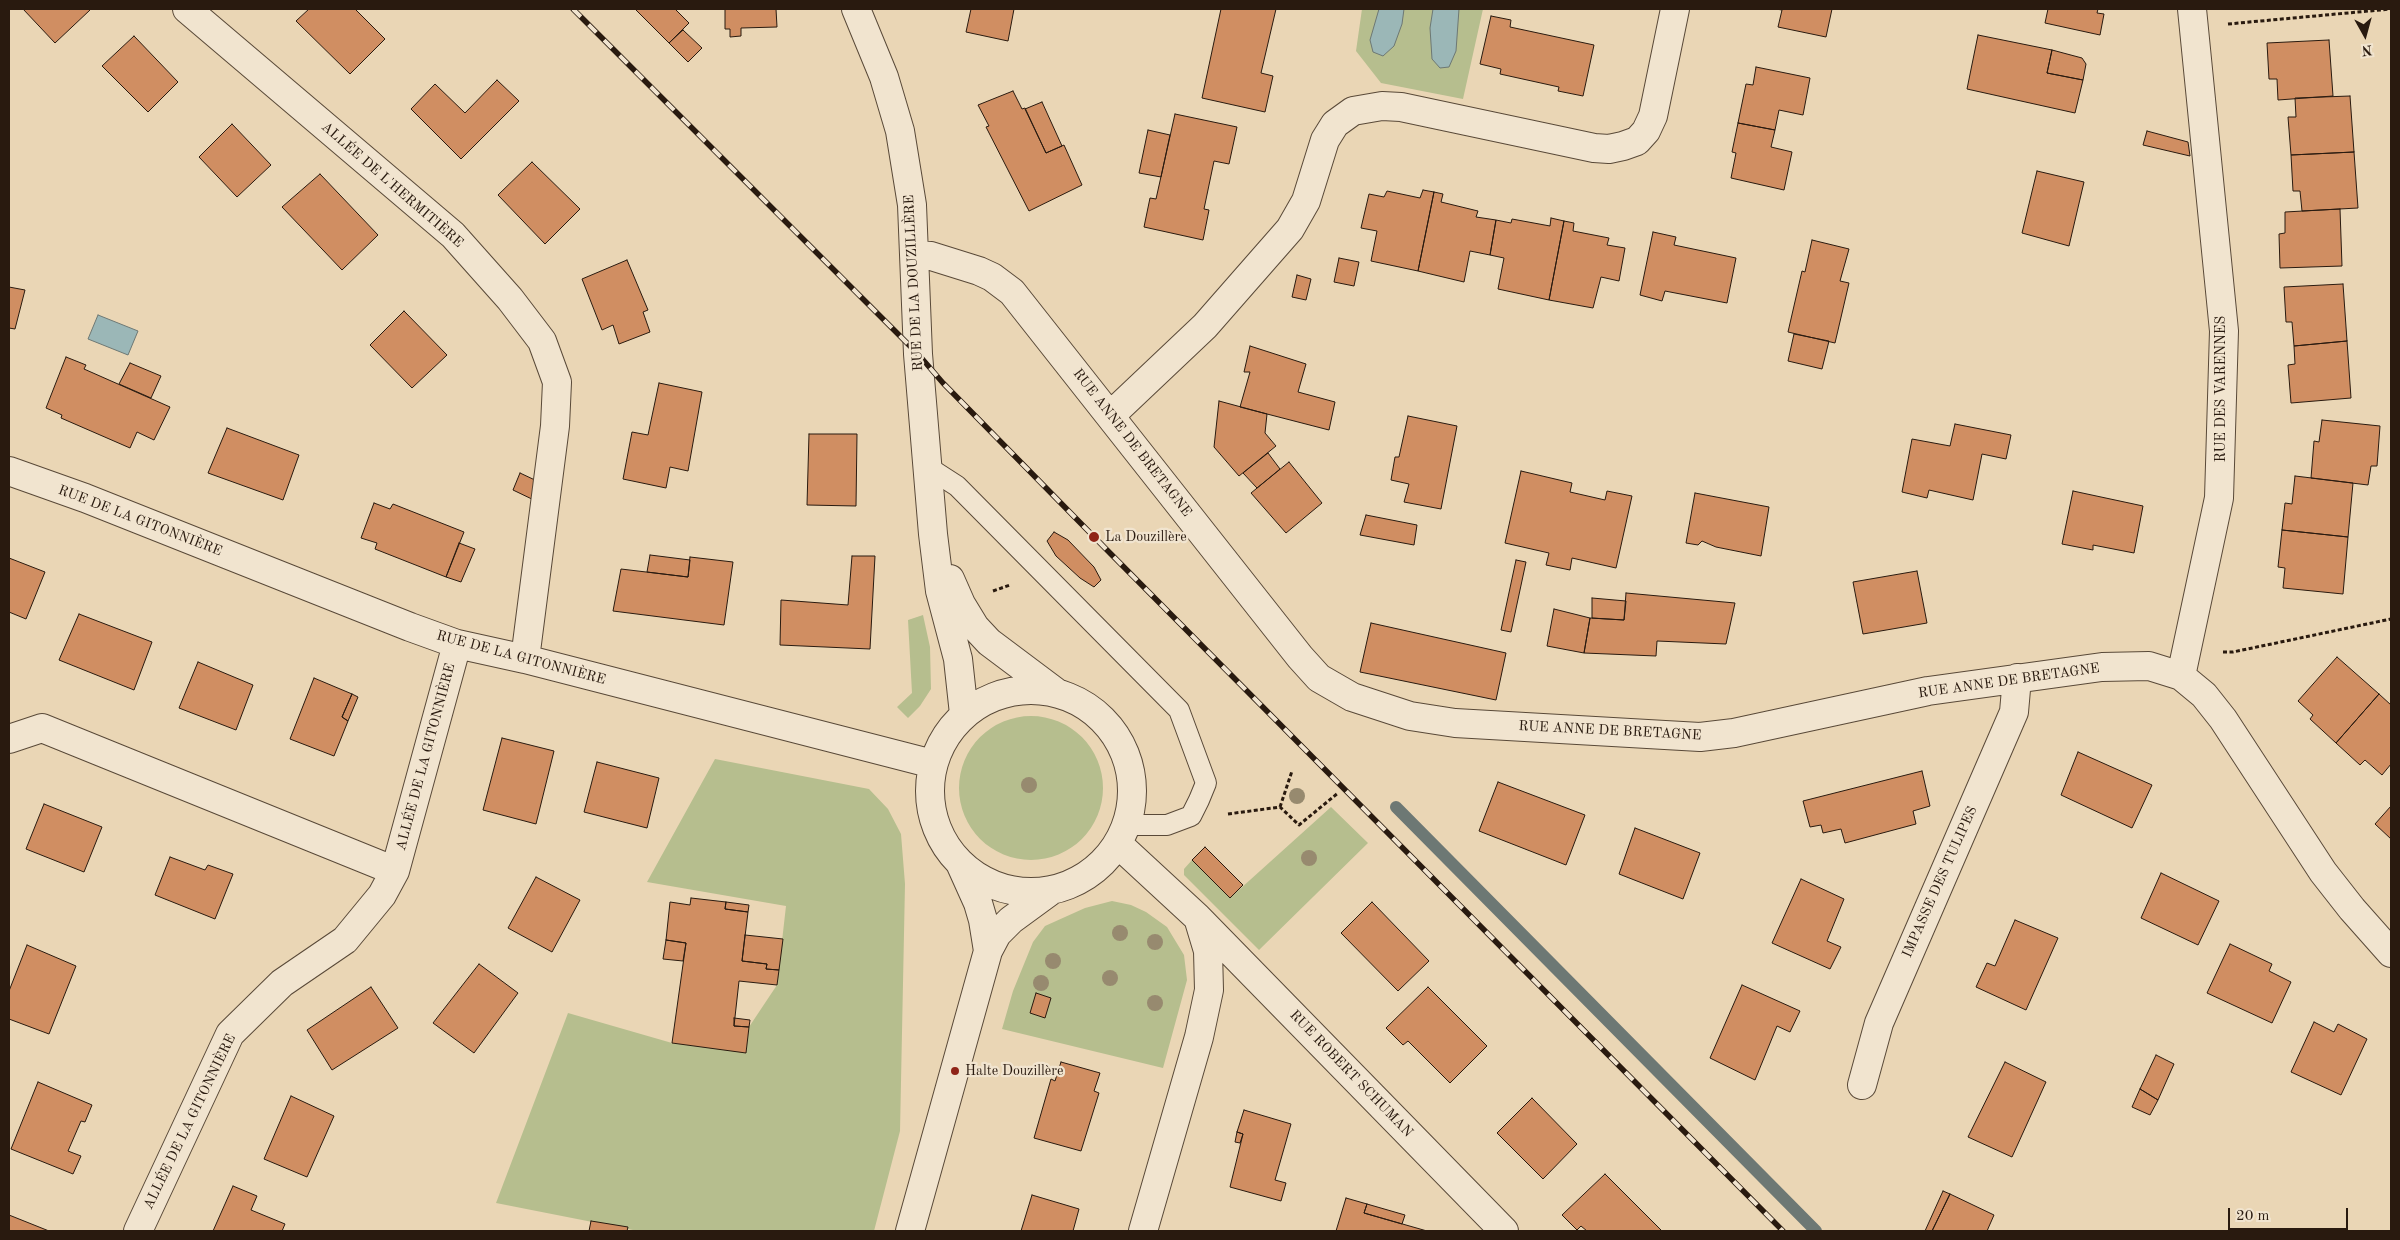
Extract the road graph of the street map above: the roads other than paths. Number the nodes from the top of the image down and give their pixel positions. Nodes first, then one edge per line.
1 (186, 9) edge
2 (856, 9) edge
3 (1675, 9) edge
4 (2193, 18) edge
5 (915, 255) junction
6 (1112, 415) junction
7 (926, 466) junction
8 (9, 471) edge
9 (933, 534) junction
10 (458, 644) junction
11 (525, 659) junction
12 (2181, 676) junction
13 (2017, 678) junction
14 (1058, 694) junction
15 (964, 714) junction
16 (9, 739) edge
17 (933, 764) junction
18 (1122, 835) junction
19 (960, 863) junction
20 (396, 870) junction
21 (1052, 890) junction
22 (1197, 917) junction
23 (988, 952) junction
24 (2391, 953) edge
25 (1862, 1085) dead end
26 (138, 1231) edge
27 (910, 1231) edge
28 (1143, 1231) edge
29 (1504, 1231) edge

1 - 11 street, ALLÉE DE L'HERMITIÈRE
2 - 5 street, RUE DE LA DOUZILLÈRE
3 - 6 street
4 - 12 street, RUE DES VARENNES
5 - 6 street, RUE ANNE DE BRETAGNE
5 - 7 street, RUE DE LA DOUZILLÈRE
6 - 13 street, RUE ANNE DE BRETAGNE
7 - 9 street, RUE DE LA DOUZILLÈRE
7 - 18 lane
8 - 10 street, RUE DE LA GITONNIÈRE
9 - 14 street, RUE DE LA DOUZILLÈRE
9 - 15 street, RUE DE LA DOUZILLÈRE
10 - 11 street, RUE DE LA GITONNIÈRE
10 - 20 street, ALLÉE DE LA GITONNIÈRE
11 - 17 street, RUE DE LA GITONNIÈRE
12 - 13 street, RUE ANNE DE BRETAGNE
12 - 24 street, RUE ANNE DE BRETAGNE
13 - 25 street, IMPASSE DES TULIPES
14 - 15 street
14 - 18 street
15 - 17 street
16 - 20 street, ALLÉE DE LA GITONNIÈRE
17 - 19 street
18 - 21 street
18 - 22 street, RUE ROBERT SCHUMAN
19 - 21 street
19 - 23 street
20 - 26 street, ALLÉE DE LA GITONNIÈRE
21 - 23 street
22 - 28 street, RUE ROBERT SCHUMAN
22 - 29 street, RUE ROBERT SCHUMAN
23 - 27 street

